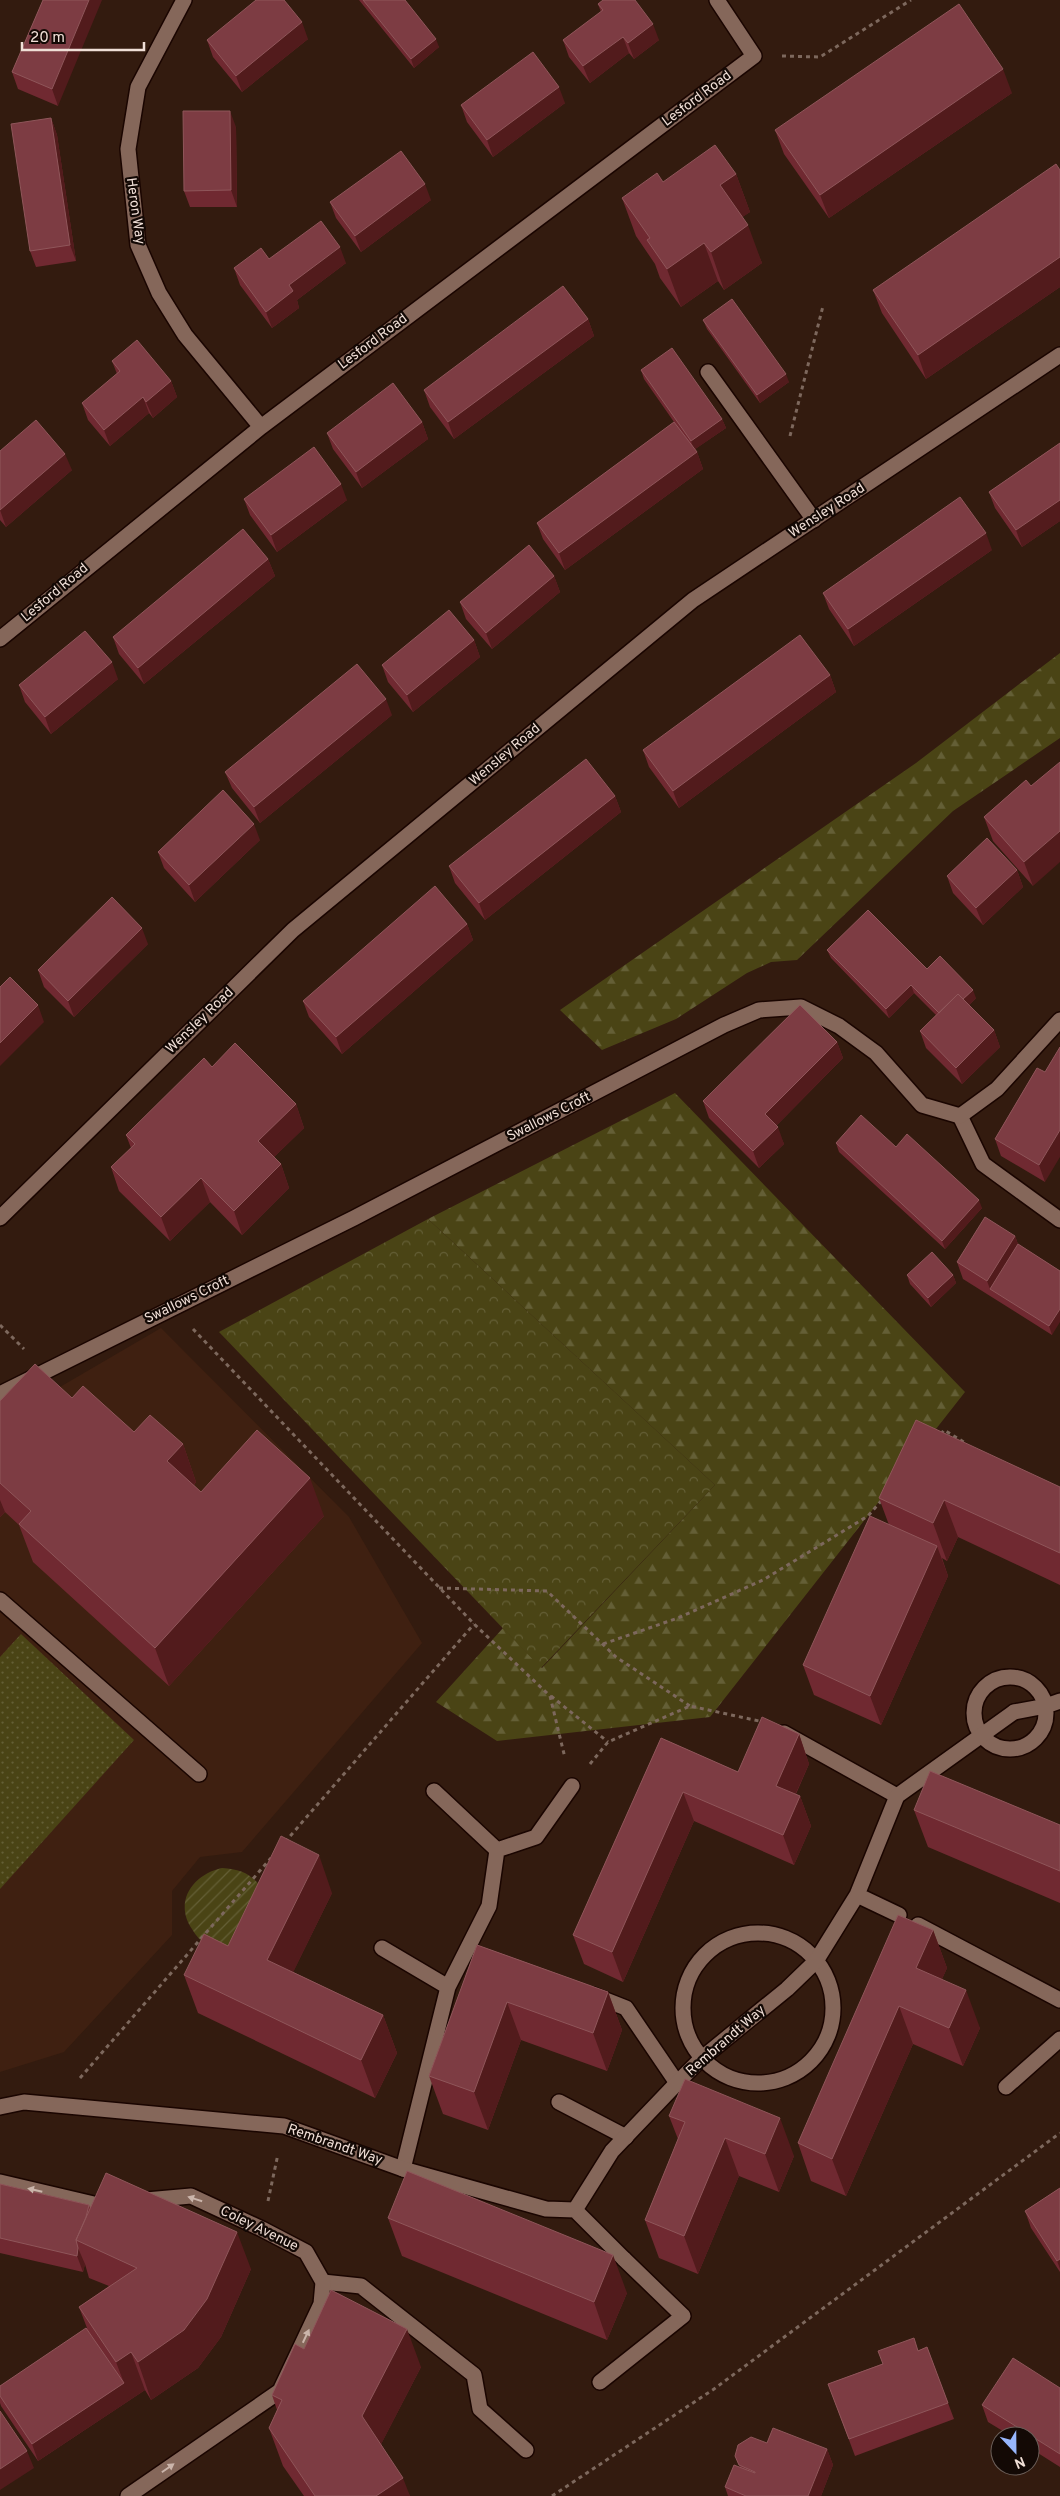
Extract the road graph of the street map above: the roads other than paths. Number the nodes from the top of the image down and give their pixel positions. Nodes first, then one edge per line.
1 (184, 0) edge
2 (717, 0) edge
3 (1060, 354) edge
4 (708, 372) dead end
5 (261, 427) junction
6 (814, 520) junction
7 (0, 639) edge
8 (1060, 1020) edge
9 (960, 1116) junction
10 (0, 1218) edge
11 (1060, 1220) edge
12 (0, 1394) edge
13 (0, 1600) edge
14 (1053, 1704) edge
15 (765, 1722) edge
16 (981, 1734) junction
17 (199, 1774) dead end
18 (572, 1786) road end
19 (434, 1791) dead end
20 (897, 1796) junction
21 (496, 1850) junction
22 (857, 1895) junction
23 (382, 1948) dead end
24 (816, 1961) junction
25 (448, 1987) junction
26 (580, 1989) edge
27 (1060, 2000) edge
28 (1060, 2039) edge
29 (701, 2059) junction
30 (677, 2083) junction
31 (1006, 2088) dead end
32 (559, 2102) dead end
33 (0, 2108) edge
34 (626, 2137) junction
35 (403, 2168) junction
36 (0, 2182) edge
37 (575, 2210) junction
38 (323, 2282) junction
39 (600, 2382) dead end
40 (526, 2450) dead end
41 (128, 2496) edge

1 - 5 street, Heron Way
2 - 5 street, Lesford Road
3 - 6 street, Wensley Road
4 - 6 street
5 - 7 street, Lesford Road
6 - 10 street, Wensley Road
8 - 9 street
9 - 11 street
9 - 12 street, Swallows Croft
13 - 17 street
14 - 16 street
14 - 16 street
14 - 16 street
15 - 20 street
16 - 20 street
18 - 21 street
19 - 21 street
20 - 22 street, Rembrandt Way
21 - 25 street
22 - 24 street, Rembrandt Way
22 - 27 street
23 - 25 street
24 - 29 street, Rembrandt Way
24 - 29 street
24 - 29 street
25 - 35 street
26 - 30 street
28 - 31 street
29 - 30 street, Rembrandt Way
30 - 34 street, Rembrandt Way
32 - 34 street
33 - 35 street, Rembrandt Way
34 - 37 street, Rembrandt Way
35 - 37 street, Rembrandt Way
38 -> 36 street, Coley Avenue
37 - 39 street
38 - 40 street
41 -> 38 street

